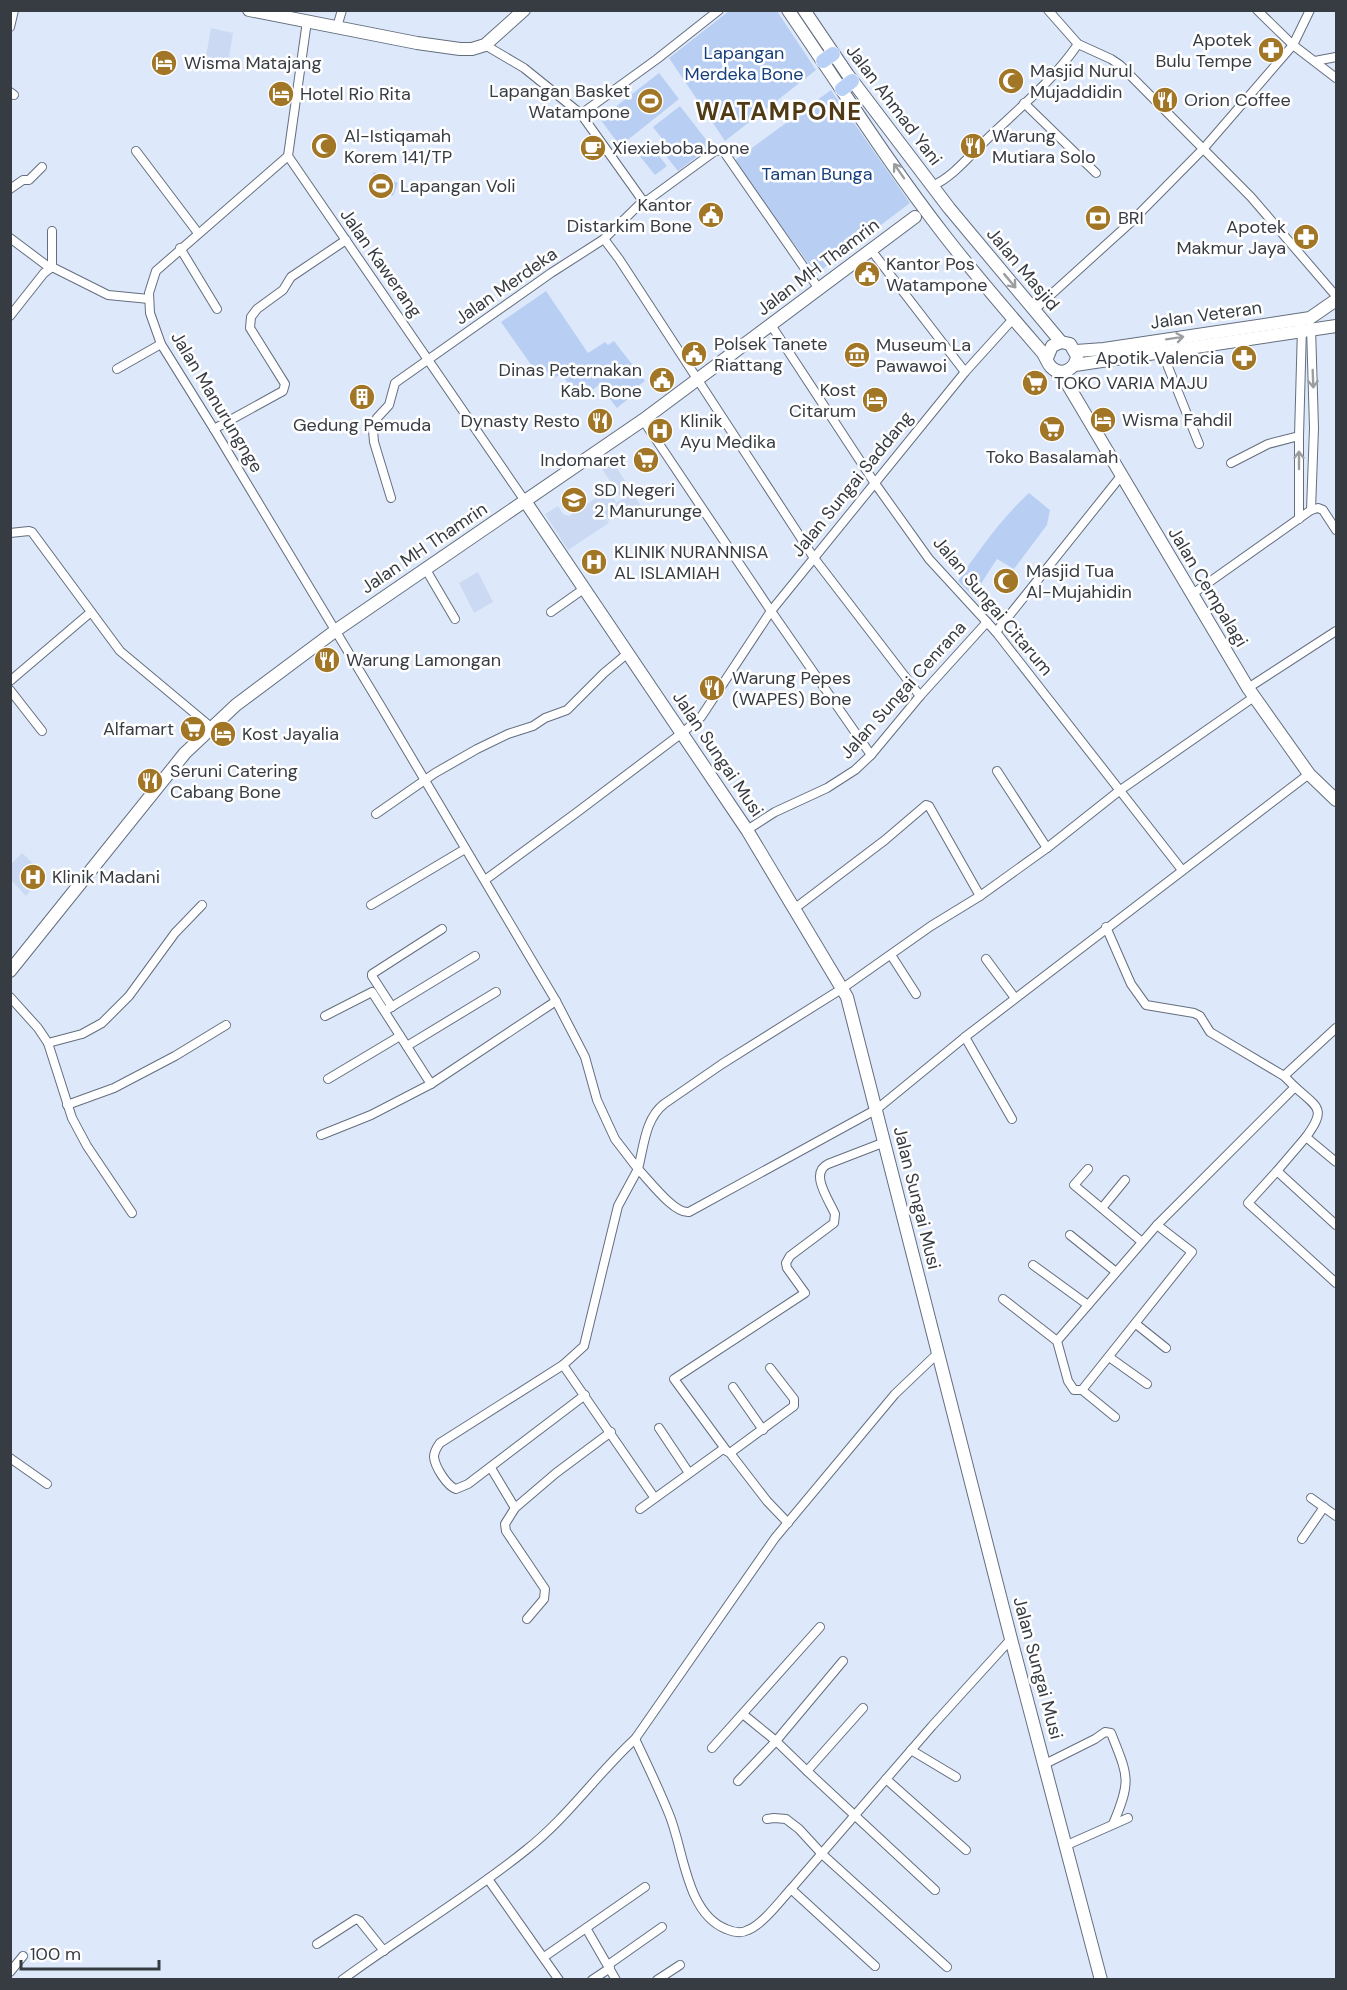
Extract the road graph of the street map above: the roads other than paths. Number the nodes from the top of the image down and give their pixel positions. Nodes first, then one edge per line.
1 (14, 10) edge
2 (249, 10) edge
3 (342, 10) edge
4 (524, 10) edge
5 (719, 10) edge
6 (788, 10) edge
7 (804, 10) edge
8 (1048, 10) edge
9 (1257, 10) edge
10 (1310, 10) edge
11 (307, 21) junction
12 (10, 27) edge
13 (337, 27) junction
14 (1078, 44) junction
15 (485, 45) junction
16 (1293, 45) junction
17 (828, 57) junction
18 (1336, 57) edge
19 (1315, 61) junction
20 (1336, 78) edge
21 (847, 85) junction
22 (1024, 103) junction
23 (582, 114) junction
24 (1204, 148) junction
25 (136, 151) dead end
26 (288, 156) junction
27 (42, 167) dead end
28 (1096, 173) dead end
29 (937, 184) junction
30 (10, 189) edge
31 (918, 199) junction
32 (643, 201) junction
33 (948, 208) junction
34 (915, 217) junction
35 (958, 220) joint
36 (935, 222) junction
37 (52, 231) dead end
38 (198, 233) junction
39 (10, 238) edge
40 (604, 239) junction
41 (346, 240) junction
42 (180, 248) junction
43 (872, 250) junction
44 (51, 267) junction
45 (819, 289) junction
46 (1336, 298) edge
47 (149, 299) junction
48 (217, 309) dead end
49 (1034, 310) junction
50 (10, 316) edge
51 (1012, 319) junction
52 (771, 325) junction
53 (1306, 325) junction
54 (1336, 326) edge
55 (1061, 342) junction
56 (161, 344) junction
57 (1076, 351) junction
58 (1162, 352) junction
59 (1104, 355) junction
60 (1047, 358) junction
61 (428, 361) junction
62 (117, 369) dead end
63 (965, 372) junction
64 (1069, 372) junction
65 (698, 379) junction
66 (643, 420) junction
67 (214, 429) junction
68 (1299, 436) junction
69 (1198, 444) dead end
70 (1231, 462) dead end
71 (1121, 476) junction
72 (874, 482) junction
73 (391, 498) dead end
74 (525, 501) junction
75 (1311, 510) junction
76 (1299, 519) junction
77 (1336, 530) edge
78 (10, 533) edge
79 (814, 558) junction
80 (425, 568) junction
81 (585, 588) junction
82 (1191, 595) junction
83 (771, 611) junction
84 (91, 612) junction
85 (551, 612) dead end
86 (455, 619) dead end
87 (987, 622) junction
88 (335, 631) junction
89 (1336, 631) edge
90 (996, 632) junction
91 (628, 653) junction
92 (10, 681) edge
93 (10, 690) edge
94 (1251, 693) junction
95 (920, 696) junction
96 (211, 727) junction
97 (42, 731) dead end
98 (682, 733) junction
99 (871, 755) junction
100 (997, 771) dead end
101 (1309, 774) junction
102 (425, 781) junction
103 (1119, 791) junction
104 (1336, 801) edge
105 (376, 814) dead end
106 (747, 830) junction
107 (1047, 848) junction
108 (465, 849) junction
109 (1182, 870) junction
110 (485, 880) junction
111 (980, 896) junction
112 (202, 905) dead end
113 (371, 905) dead end
114 (794, 909) junction
115 (1106, 927) junction
116 (442, 929) dead end
117 (891, 955) junction
118 (475, 956) dead end
119 (986, 959) dead end
120 (10, 971) edge
121 (843, 988) junction
122 (496, 992) dead end
123 (916, 994) dead end
124 (10, 997) edge
125 (1015, 998) junction
126 (556, 1001) junction
127 (389, 1009) junction
128 (325, 1016) dead end
129 (226, 1025) dead end
130 (1336, 1029) edge
131 (400, 1036) junction
132 (965, 1036) junction
133 (48, 1043) junction
134 (406, 1046) junction
135 (1284, 1076) junction
136 (328, 1079) dead end
137 (431, 1084) junction
138 (1295, 1087) junction
139 (67, 1105) junction
140 (877, 1109) junction
141 (1012, 1119) dead end
142 (321, 1135) dead end
143 (1306, 1137) junction
144 (885, 1142) junction
145 (1336, 1162) edge
146 (638, 1169) junction
147 (1088, 1169) dead end
148 (1277, 1171) junction
149 (1125, 1180) dead end
150 (1102, 1208) junction
151 (132, 1213) dead end
152 (1157, 1225) junction
153 (1336, 1225) edge
154 (1070, 1235) dead end
155 (1142, 1242) junction
156 (1033, 1265) dead end
157 (1116, 1272) junction
158 (1336, 1283) edge
159 (1003, 1299) dead end
160 (1088, 1305) junction
161 (1136, 1324) junction
162 (1057, 1341) junction
163 (1166, 1348) dead end
164 (938, 1353) junction
165 (1109, 1357) junction
166 (563, 1365) junction
167 (770, 1368) dead end
168 (1146, 1384) dead end
169 (733, 1387) dead end
170 (1082, 1390) junction
171 (585, 1395) junction
172 (1115, 1417) dead end
173 (659, 1428) dead end
174 (763, 1430) junction
175 (611, 1432) junction
176 (728, 1451) junction
177 (10, 1458) edge
178 (490, 1468) junction
179 (689, 1473) junction
180 (47, 1484) dead end
181 (654, 1497) junction
182 (1311, 1498) dead end
183 (1324, 1507) junction
184 (515, 1508) junction
185 (640, 1509) dead end
186 (1336, 1516) edge
187 (788, 1523) junction
188 (1302, 1539) dead end
189 (527, 1619) dead end
190 (820, 1627) dead end
191 (1011, 1639) junction
192 (843, 1661) dead end
193 (862, 1708) dead end
194 (744, 1715) junction
195 (776, 1741) junction
196 (632, 1742) junction
197 (712, 1748) dead end
198 (911, 1750) junction
199 (1045, 1764) junction
200 (807, 1771) junction
201 (956, 1777) dead end
202 (886, 1779) junction
203 (738, 1781) dead end
204 (855, 1816) junction
205 (1128, 1818) dead end
206 (767, 1819) dead end
207 (1113, 1824) junction
208 (1067, 1845) junction
209 (966, 1850) dead end
210 (822, 1854) junction
211 (488, 1879) junction
212 (645, 1887) dead end
213 (791, 1889) junction
214 (934, 1890) dead end
215 (662, 1927) dead end
216 (586, 1929) junction
217 (316, 1944) dead end
218 (384, 1951) junction
219 (23, 1956) dead end
220 (544, 1957) junction
221 (680, 1965) dead end
222 (609, 1966) junction
223 (875, 1966) dead end
224 (947, 1967) dead end
225 (10, 1972) edge
226 (659, 1979) edge
227 (342, 1980) edge
228 (559, 1980) edge
229 (592, 1980) edge
230 (616, 1980) edge
231 (1101, 1980) edge

1 - 12 street
2 - 11 main road
3 - 13 street
4 - 15 main road
5 - 23 street
6 - 17 main road, Jalan Ahmad Yani
7 - 17 main road, Jalan Ahmad Yani
8 - 14 street
9 - 16 street
10 - 16 street
11 - 13 main road
11 - 26 street
13 - 15 main road
14 - 22 street
14 - 24 street
15 - 23 street
16 - 19 street
16 - 24 street
17 - 21 main road, Jalan Ahmad Yani
18 - 19 street
19 - 20 street
21 - 29 main road, Jalan Ahmad Yani
31 -> 21 main road, Jalan Ahmad Yani
22 - 28 street
22 - 29 street
23 - 32 street
24 - 46 street
24 - 49 street
25 - 38 street
26 - 38 street, Jalan Manurungnge
26 - 41 street, Jalan Kawerang
27 - 30 street
29 - 31 main road
29 - 33 main road, Jalan Ahmad Yani
31 - 34 main road
31 - 36 main road, Jalan Ahmad Yani
32 - 40 street, Jalan Merdeka
32 - 45 street
33 - 35 main road, Jalan Ahmad Yani
33 - 36 main road
34 - 36 main road
34 - 43 main road, Jalan MH Thamrin
35 -> 49 main road, Jalan Masjid
36 - 51 main road, Jalan Ahmad Yani
37 - 44 street
38 - 42 street, Jalan Manurungnge
39 - 44 street
40 - 61 street, Jalan Merdeka
40 - 65 street
41 - 61 street, Jalan Kawerang
41 - 67 street
42 - 47 street, Jalan Manurungnge
42 - 48 street
43 - 45 main road, Jalan MH Thamrin
43 - 63 street
44 - 47 street
44 - 50 street
45 - 52 main road, Jalan MH Thamrin
46 - 53 main road, Jalan Veteran
47 - 56 street, Jalan Manurungnge
49 - 55 main road, Jalan Masjid
51 - 60 main road
51 - 63 street, Jalan Sungai Saddang
52 - 65 main road, Jalan MH Thamrin
52 - 72 street, Jalan Sungai Citarum
53 - 54 main road, Jalan Veteran
53 - 58 main road, Jalan Veteran
59 -> 53 main road, Jalan Veteran
53 - 68 street
53 -> 75 street
55 - 57 main road
55 - 60 main road
56 - 62 street
56 - 67 street, Jalan Manurungnge
57 - 59 main road, Jalan Veteran
57 - 64 main road
58 - 59 main road, Jalan Veteran
58 - 69 street
59 - 64 main road, Jalan Veteran
60 - 64 main road
61 - 73 street, Jalan Merdeka
61 - 74 street, Jalan Kawerang
63 - 72 street, Jalan Sungai Saddang
64 - 71 main road, Jalan Cempalagi
65 - 66 main road, Jalan MH Thamrin
65 - 79 street
66 - 74 main road, Jalan MH Thamrin
66 - 83 street
67 - 88 street, Jalan Manurungnge
68 - 70 street
76 -> 68 street
71 - 82 main road, Jalan Cempalagi
71 - 90 street, Jalan Sungai Cenrana
72 - 79 street, Jalan Sungai Saddang
72 - 87 street, Jalan Sungai Citarum
74 - 80 main road, Jalan MH Thamrin
74 - 81 main road, Jalan Sungai Musi
75 - 76 street
75 - 77 street
76 - 82 street
78 - 84 street
79 - 83 street, Jalan Sungai Saddang
79 - 95 street
80 - 86 street
80 - 88 main road, Jalan MH Thamrin
81 - 85 street
81 - 91 main road, Jalan Sungai Musi
82 - 94 main road, Jalan Cempalagi
83 - 98 street, Jalan Sungai Saddang
83 - 99 street
84 - 92 street
84 - 96 street
87 - 90 street, Jalan Sungai Citarum
87 - 95 street, Jalan Sungai Cenrana
88 - 96 main road, Jalan MH Thamrin
88 - 102 street, Jalan Manurungnge
89 - 94 street
90 - 103 street, Jalan Sungai Citarum
91 - 98 main road, Jalan Sungai Musi
91 - 102 street
93 - 97 street
94 - 101 main road, Jalan Cempalagi
94 - 103 street
95 - 99 street, Jalan Sungai Cenrana
96 - 120 main road, Jalan MH Thamrin
98 - 106 main road, Jalan Sungai Musi
98 - 110 street, Jalan Sungai Saddang
99 - 106 street, Jalan Sungai Cenrana
100 - 107 street
101 - 104 main road, Jalan Cempalagi
101 - 109 street, Jalan Manurungnge
102 - 105 street
102 - 108 street, Jalan Manurungnge
103 - 107 street
103 - 109 street, Jalan Sungai Citarum
106 - 114 main road, Jalan Sungai Musi
107 - 111 street
108 - 110 street, Jalan Manurungnge
108 - 113 street
109 - 115 street, Jalan Manurungnge
110 - 126 street, Jalan Manurungnge
111 - 114 street
111 - 117 street
112 - 133 street
114 - 121 main road, Jalan Sungai Musi
115 - 125 street, Jalan Manurungnge
115 - 135 street
116 - 127 street
117 - 121 street
117 - 123 street
118 - 127 street
119 - 125 street
121 - 140 main road, Jalan Sungai Musi
121 - 146 street
122 - 134 street
124 - 133 street
125 - 132 street, Jalan Manurungnge
126 - 137 street
126 - 146 street, Jalan Manurungnge
127 - 128 street
127 - 131 street
129 - 139 street
130 - 135 street
131 - 134 street
131 - 136 street
132 - 140 street, Jalan Manurungnge
132 - 141 street
133 - 139 street
134 - 137 street
135 - 138 street
137 - 142 street
138 - 143 street
138 - 152 street
139 - 151 street
140 - 144 main road, Jalan Sungai Musi
140 - 146 street, Jalan Manurungnge
143 - 145 street
143 - 148 street
144 - 164 main road, Jalan Sungai Musi
144 - 176 street
146 - 166 street
147 - 150 street
148 - 153 street
148 - 158 street
149 - 150 street
150 - 155 street
152 - 155 street
152 - 161 street
154 - 157 street
155 - 157 street
156 - 160 street
157 - 160 street
159 - 162 street
160 - 162 street
161 - 163 street
161 - 165 street
162 - 170 street
164 - 187 street
164 - 191 main road, Jalan Sungai Musi
165 - 168 street
165 - 170 street
166 - 171 street
166 - 178 street
167 - 174 street
169 - 174 street
170 - 172 street
171 - 175 street
171 - 178 street
173 - 179 street
174 - 176 street
175 - 181 street
175 - 184 street
176 - 179 street
176 - 187 street
177 - 180 street
178 - 184 street
179 - 181 street
181 - 185 street
182 - 183 street
183 - 186 street
183 - 188 street
184 - 189 street
187 - 196 street
190 - 194 street
191 - 198 street
191 - 199 main road, Jalan Sungai Musi
192 - 195 street
193 - 200 street
194 - 195 street
194 - 197 street
195 - 200 street
195 - 203 street
196 - 211 street
196 - 213 street
198 - 201 street
198 - 202 street
199 - 207 street
199 - 208 main road, Jalan Sungai Musi
200 - 204 street
202 - 204 street
202 - 209 street
204 - 210 street
204 - 214 street
205 - 207 street
206 - 210 street
207 - 208 street
208 - 231 main road, Jalan Sungai Musi
210 - 213 street
210 - 224 street
211 - 218 street
211 - 220 street
212 - 216 street
213 - 223 street
215 - 222 street
216 - 220 street
216 - 222 street
217 - 218 street
218 - 227 street
219 - 225 street
220 - 228 street
221 - 226 street
222 - 229 street
222 - 230 street

